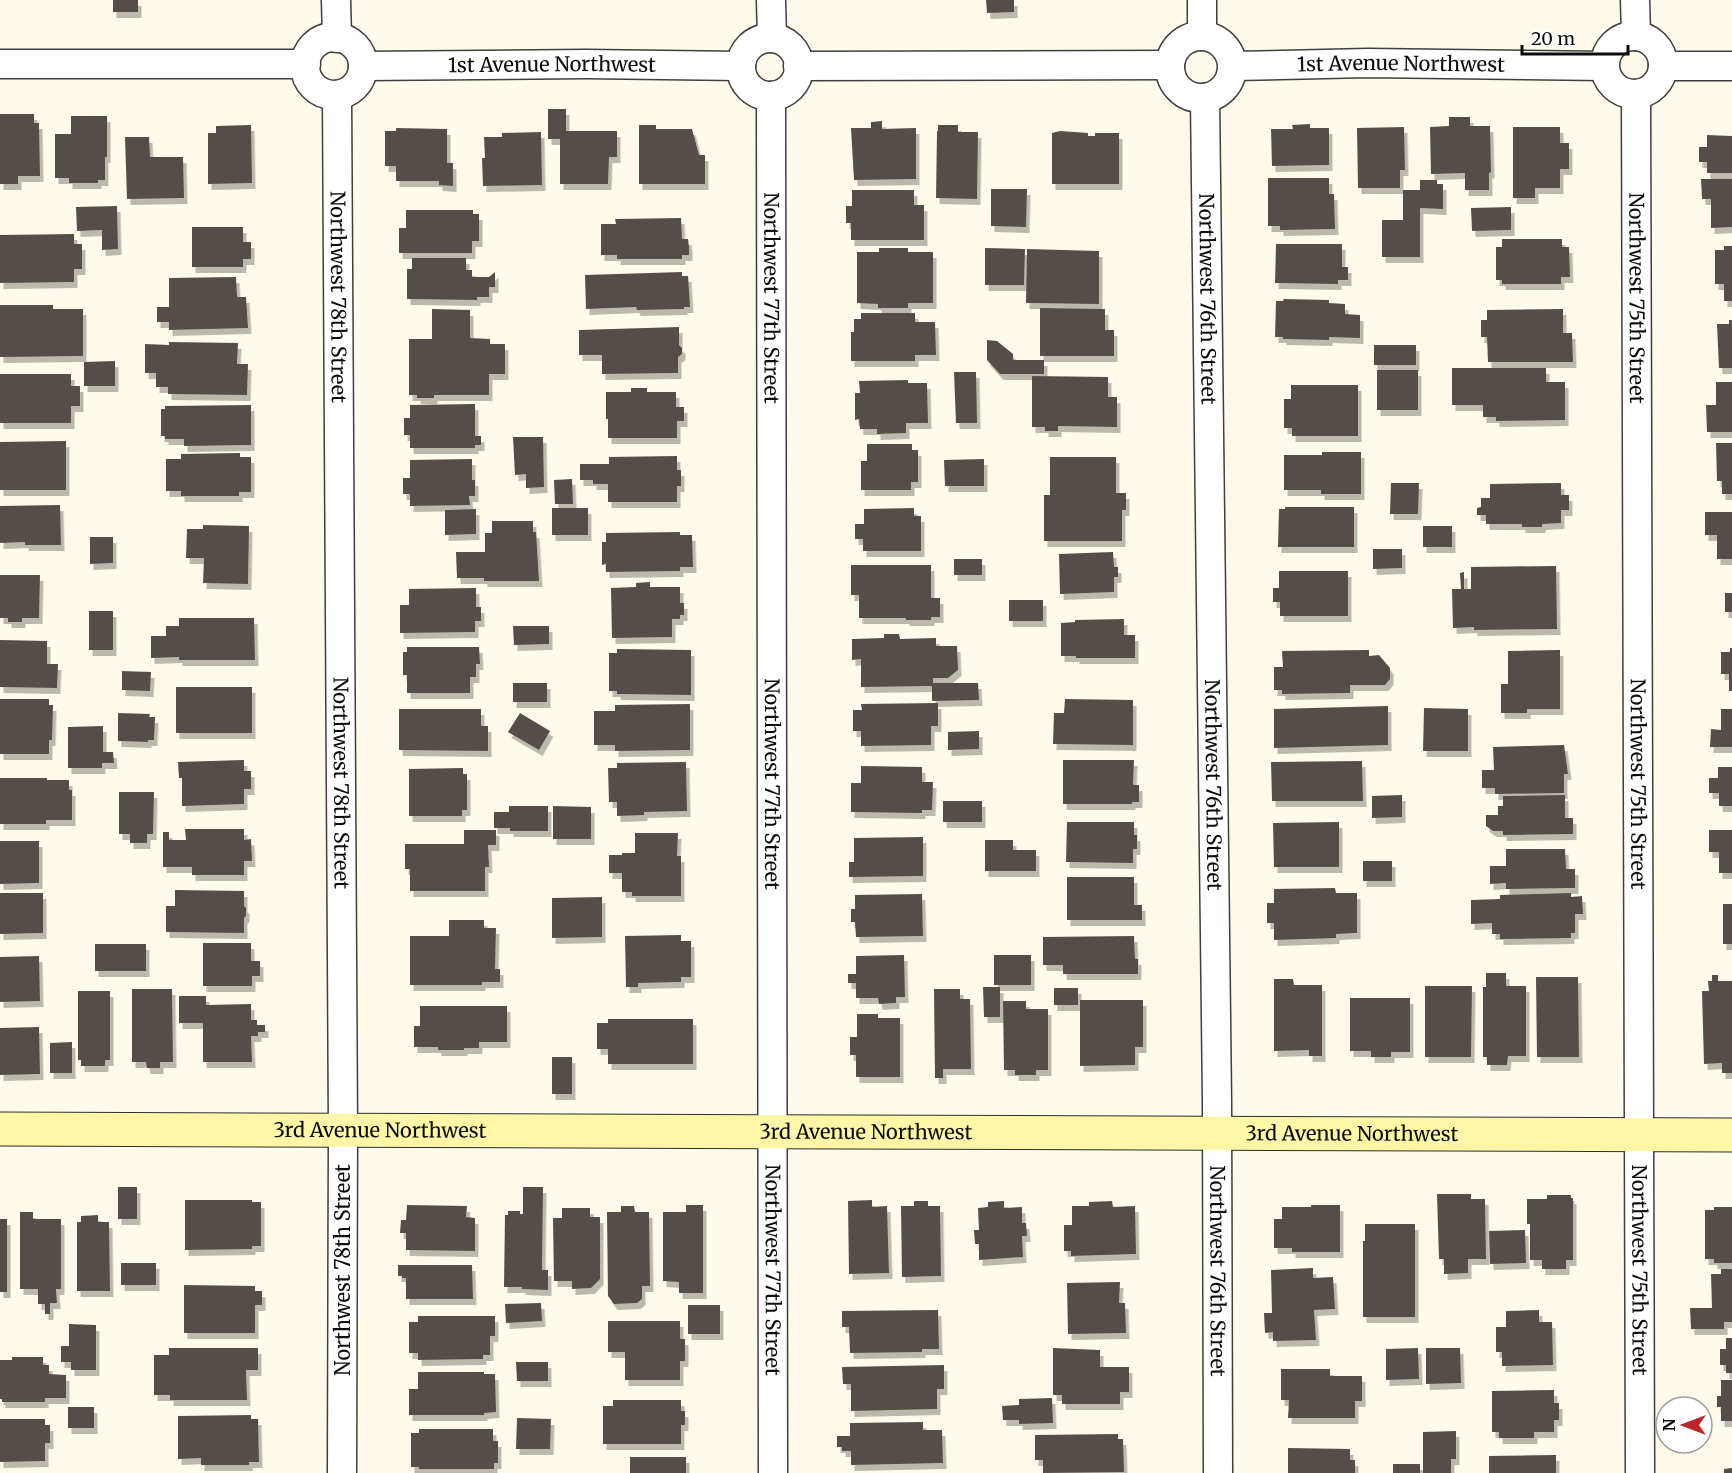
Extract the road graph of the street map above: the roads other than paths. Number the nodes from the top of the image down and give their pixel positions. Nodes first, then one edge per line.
1 (336, 0) edge
2 (771, 0) edge
3 (1202, 0) edge
4 (1635, 0) edge
5 (1202, 36) junction
6 (1636, 36) junction
7 (337, 38) junction
8 (772, 38) junction
9 (0, 64) edge
10 (306, 64) junction
11 (1170, 65) junction
12 (363, 66) junction
13 (741, 66) junction
14 (798, 66) junction
15 (1233, 66) junction
16 (1604, 66) junction
17 (1663, 66) junction
18 (1732, 66) edge
19 (1636, 94) junction
20 (337, 95) junction
21 (771, 96) junction
22 (1205, 98) junction
23 (0, 1129) edge
24 (343, 1130) junction
25 (773, 1131) junction
26 (1217, 1132) junction
27 (1639, 1134) junction
28 (1732, 1135) edge
29 (342, 1473) edge
30 (773, 1473) edge
31 (1218, 1473) edge
32 (1640, 1473) edge

1 - 7 street
2 - 8 street
3 - 5 street
4 - 6 street
5 - 11 street
5 - 15 street
6 - 16 street
6 - 17 street
7 - 10 street
7 - 12 street
8 - 13 street
8 - 14 street
9 - 10 street
10 - 20 street
11 - 14 street
11 - 22 street
12 - 13 street, 1st Avenue Northwest
12 - 20 street
13 - 21 street
14 - 21 street
15 - 16 street, 1st Avenue Northwest
15 - 22 street
16 - 19 street
17 - 18 street
17 - 19 street
19 - 27 street, Northwest 75th Street
20 - 24 street, Northwest 78th Street
21 - 25 street, Northwest 77th Street
22 - 26 street, Northwest 76th Street
23 - 24 street, 3rd Avenue Northwest
24 - 25 street, 3rd Avenue Northwest
24 - 29 street, Northwest 78th Street
25 - 26 street, 3rd Avenue Northwest
25 - 30 street, Northwest 77th Street
26 - 27 street, 3rd Avenue Northwest
26 - 31 street, Northwest 76th Street
27 - 28 street, 3rd Avenue Northwest
27 - 32 street, Northwest 75th Street

